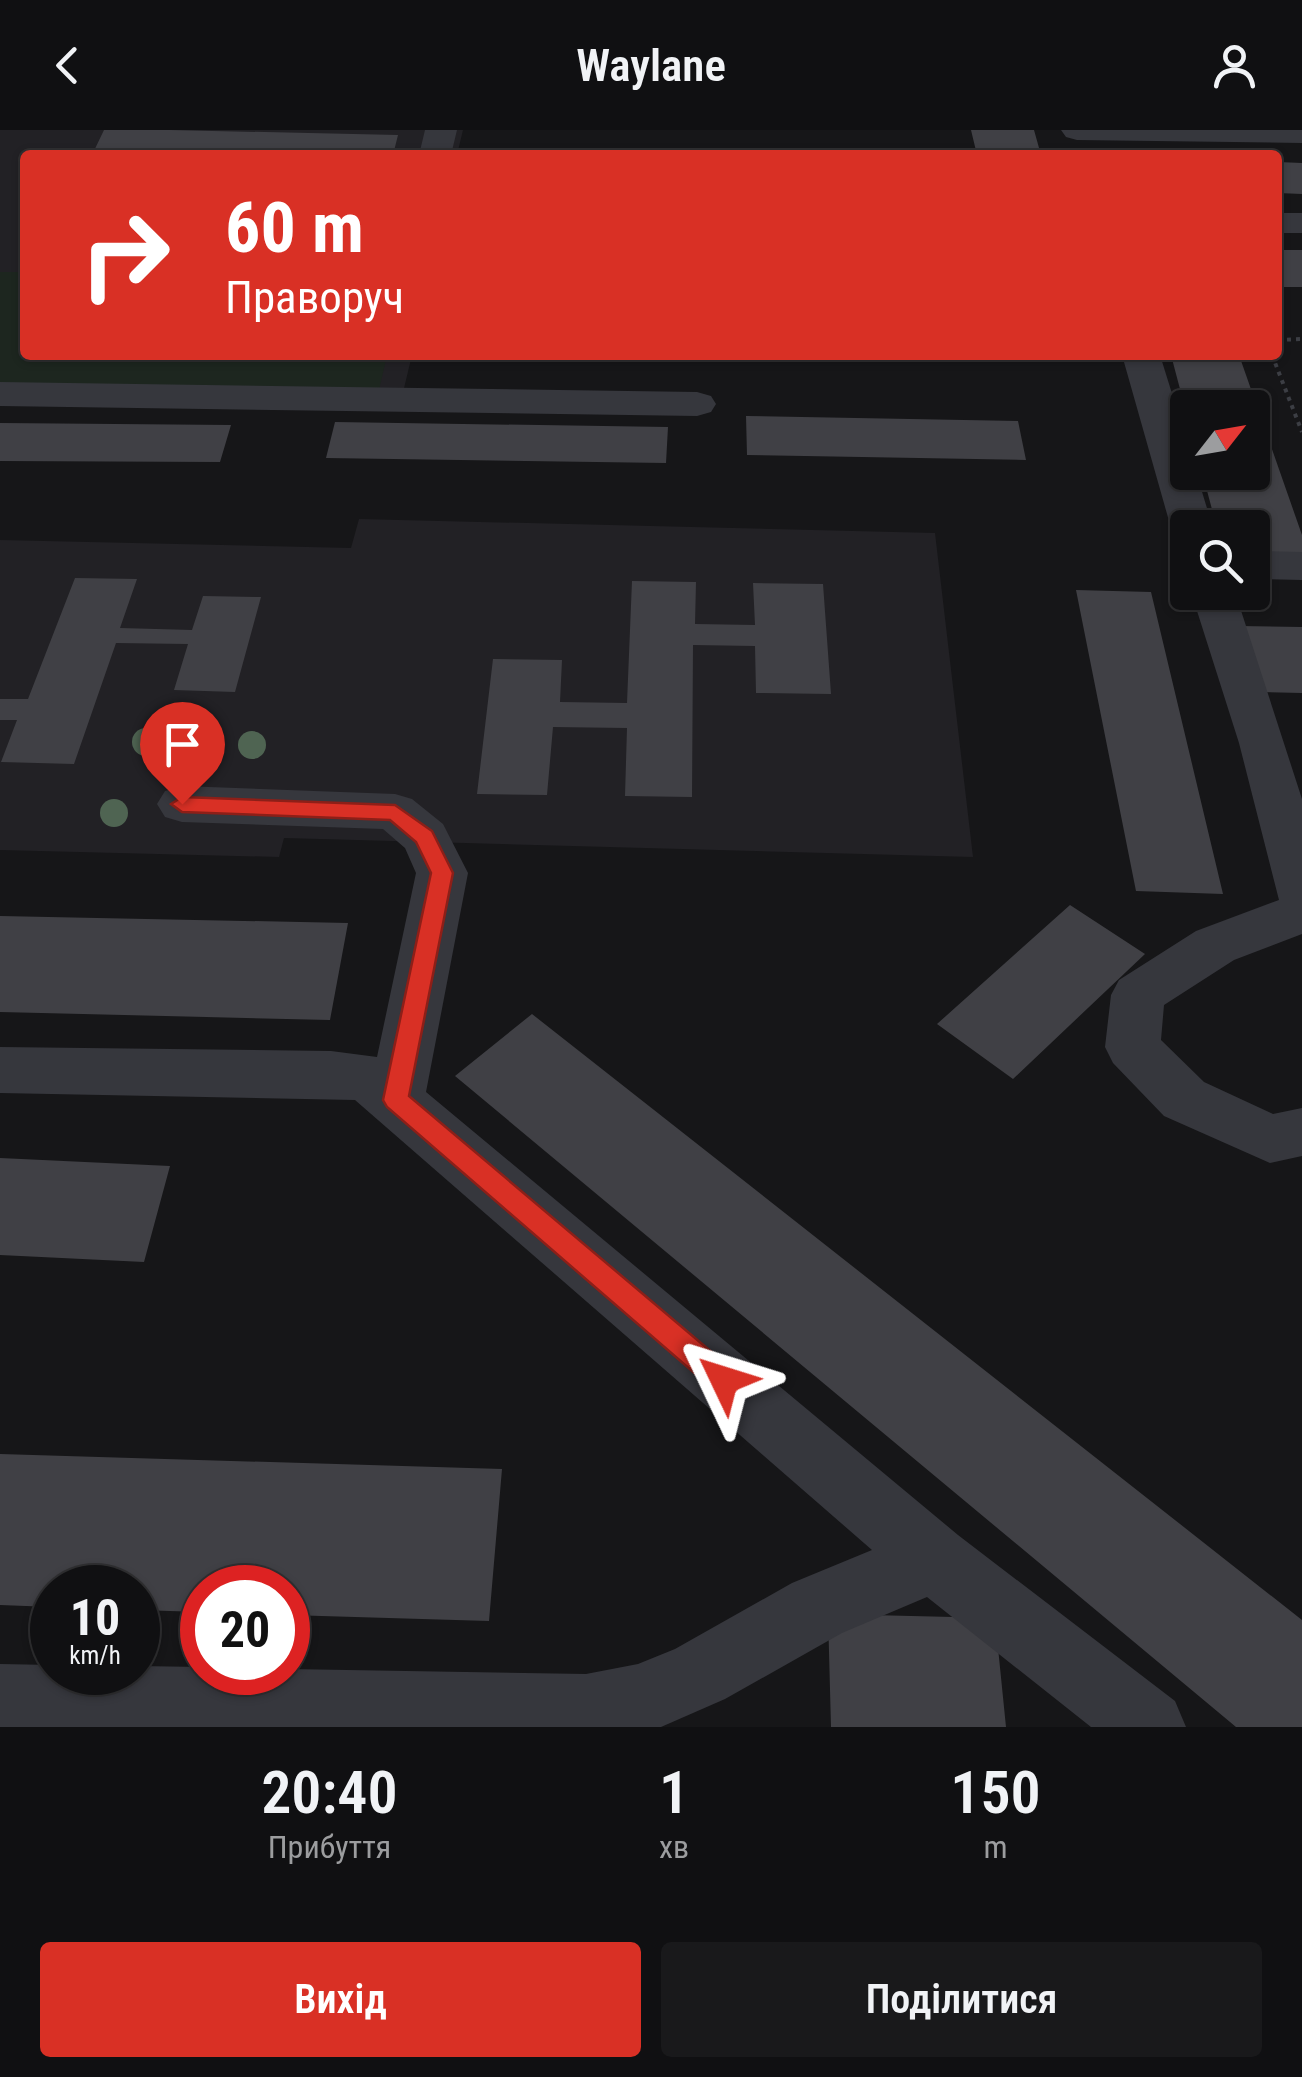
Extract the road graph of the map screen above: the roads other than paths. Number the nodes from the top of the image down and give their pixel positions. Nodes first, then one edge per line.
1 (1077, 130) edge
2 (1302, 133) edge
3 (1142, 360) edge
4 (0, 394) edge
5 (697, 404) dead end
6 (1187, 510) edge
7 (1270, 565) edge
8 (1302, 566) edge
9 (1221, 610) edge
10 (1282, 744) edge
11 (182, 804) dead end
12 (1302, 895) edge
13 (1302, 914) edge
14 (0, 1070) edge
15 (396, 1100) junction
16 (1302, 1132) edge
17 (934, 1559) junction
18 (0, 1700) edge
19 (1149, 1727) edge

1 - 2 lane
3 - 6 lane
4 - 5 lane
7 - 8 lane
9 - 10 lane
10 - 12 lane
11 - 15 lane
13 - 16 lane
14 - 15 lane
15 - 17 lane
17 - 18 lane
17 - 19 lane

